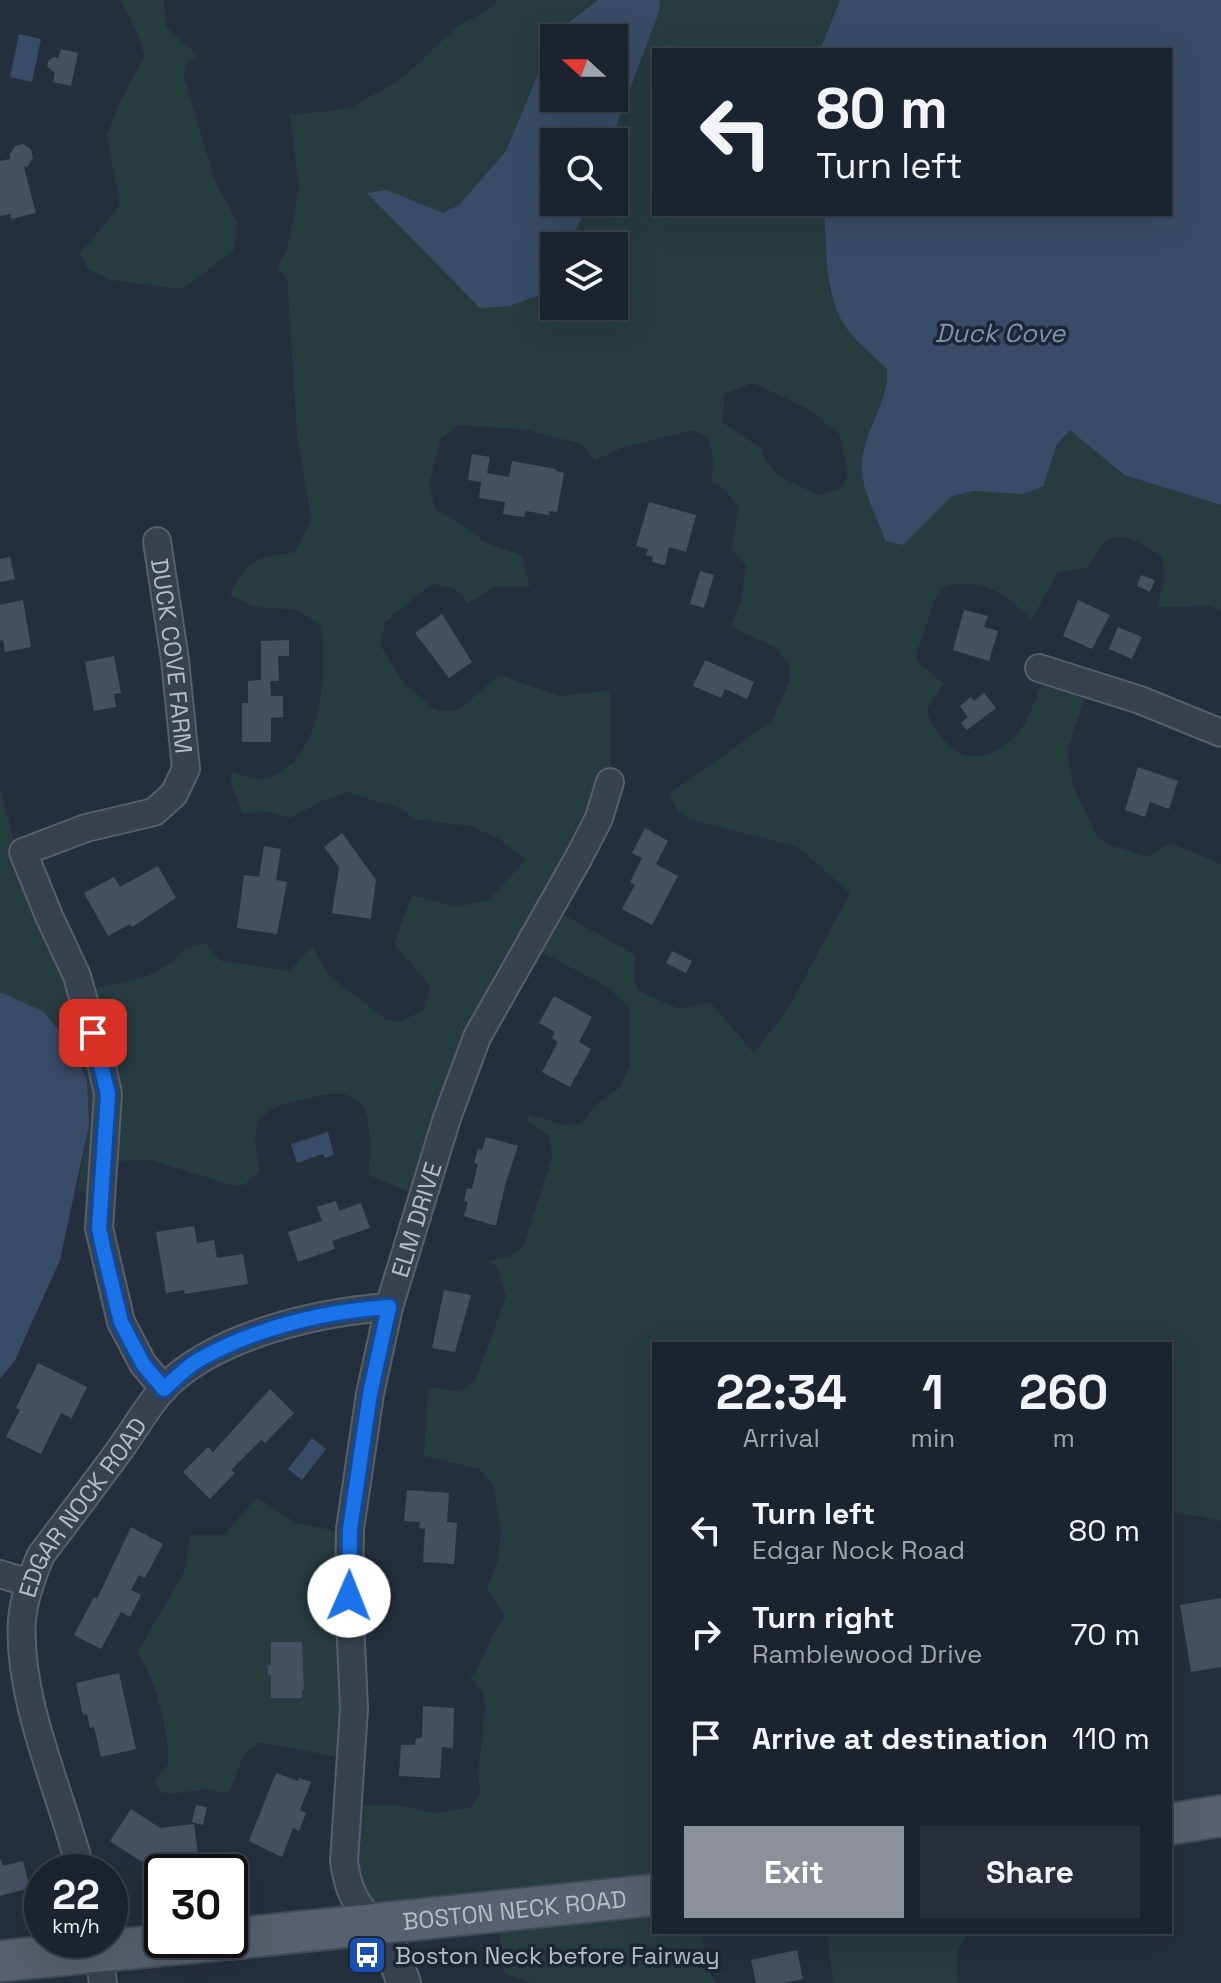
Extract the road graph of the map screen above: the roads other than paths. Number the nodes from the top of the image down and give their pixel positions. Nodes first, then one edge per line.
1 (157, 541) dead end
2 (1039, 668) dead end
3 (1221, 733) edge
4 (610, 782) dead end
5 (389, 1307) junction
6 (164, 1389) junction
7 (0, 1574) edge
8 (29, 1583) junction
9 (1221, 1816) edge
10 (1172, 1824) edge
11 (76, 1854) edge
12 (652, 1895) edge
13 (375, 1925) junction
14 (248, 1937) edge
15 (100, 1958) edge
16 (0, 1961) edge
17 (404, 1983) edge

1 - 6 street, DUCK COVE FARM
2 - 3 street
4 - 5 street, ELM DRIVE
5 - 6 street, EDGAR NOCK ROAD
5 - 13 street, ELM DRIVE
6 - 8 street, EDGAR NOCK ROAD
7 - 8 street
8 - 11 street, EDGAR NOCK ROAD
9 - 10 main road
12 - 13 main road, BOSTON NECK ROAD
13 - 14 main road, BOSTON NECK ROAD
13 - 17 street
15 - 16 main road

